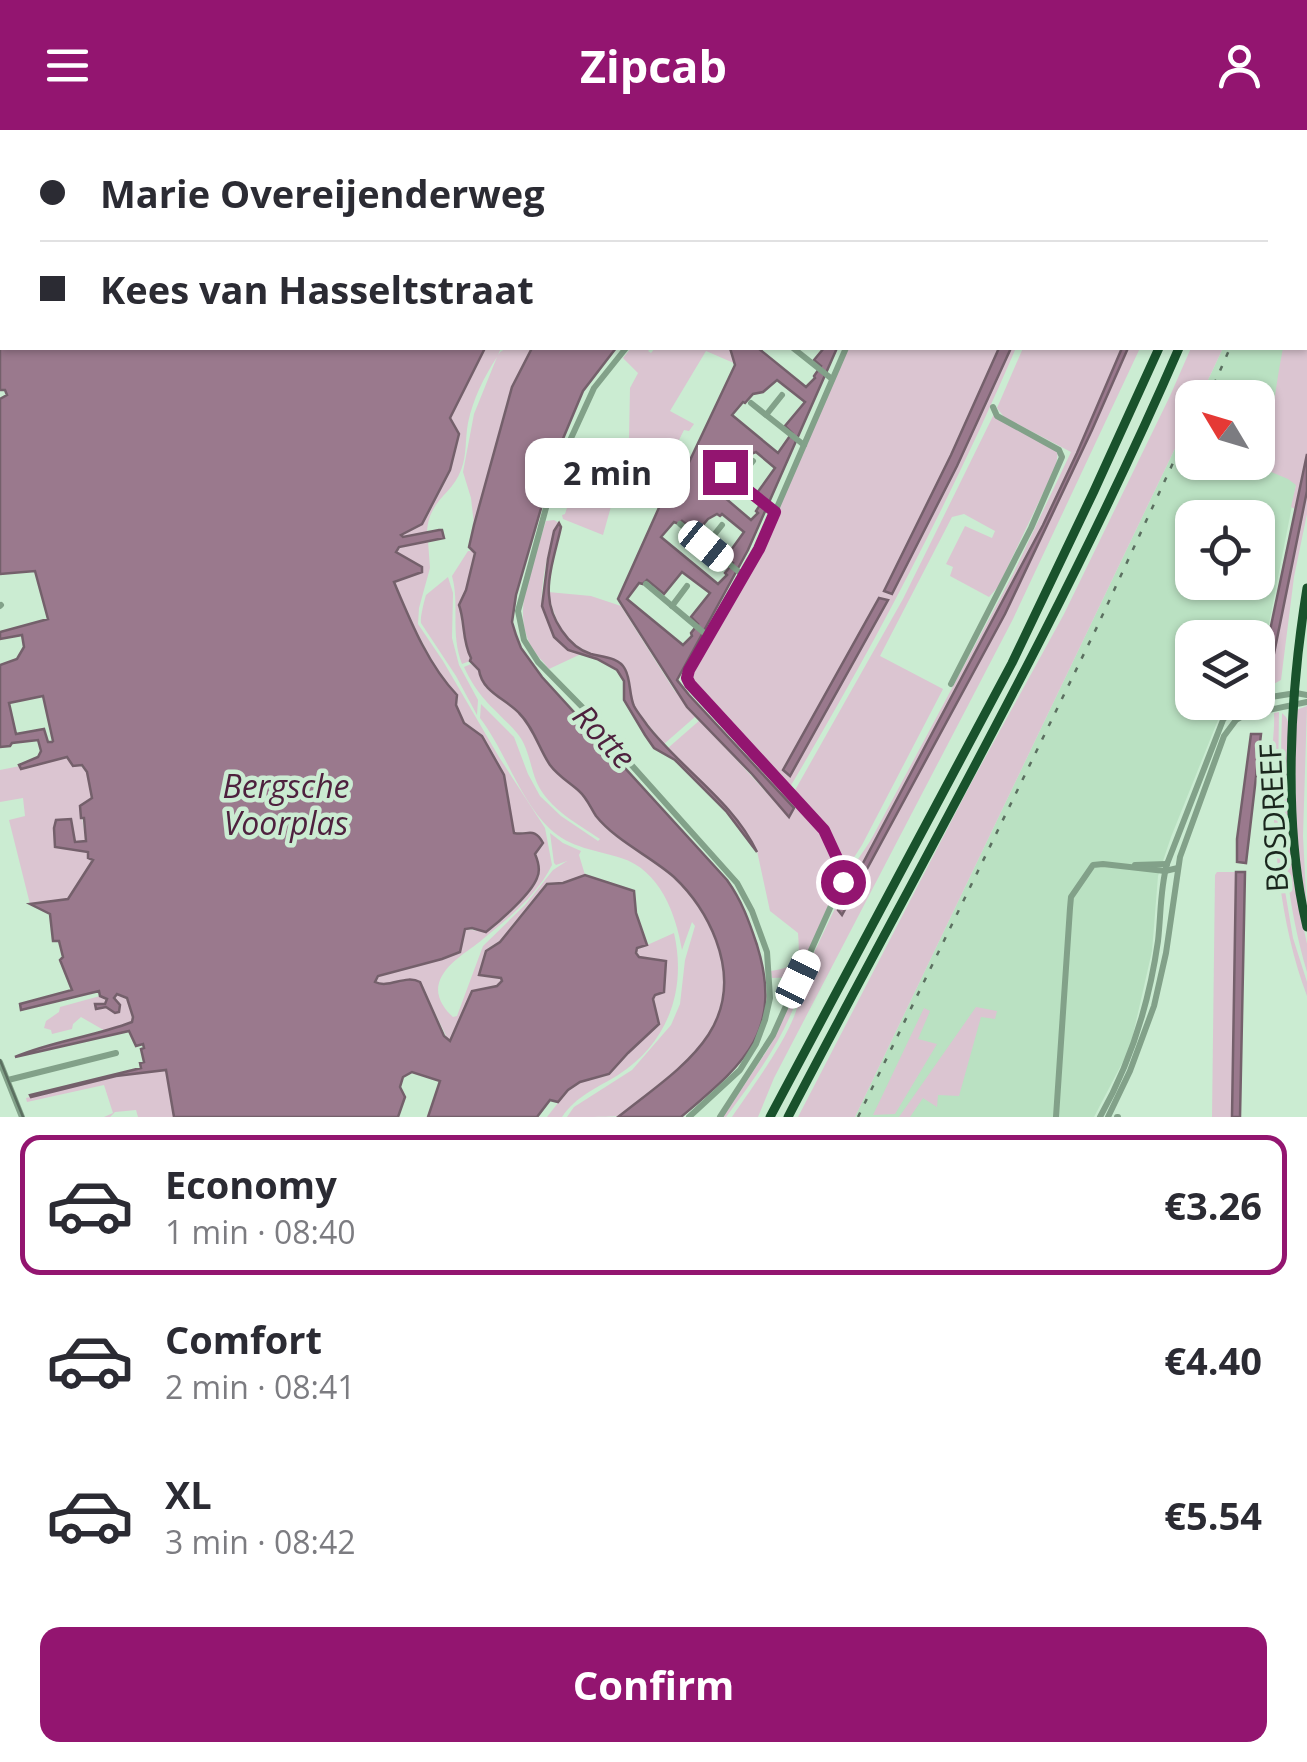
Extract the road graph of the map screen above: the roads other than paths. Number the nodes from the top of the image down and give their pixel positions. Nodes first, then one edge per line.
1 (624, 350) edge
2 (796, 350) edge
3 (845, 350) edge
4 (1158, 350) edge
5 (1178, 350) edge
6 (829, 377) junction
7 (782, 395) dead end
8 (752, 403) dead end
9 (992, 407) dead end
10 (766, 415) junction
11 (801, 444) junction
12 (753, 461) dead end
13 (725, 472) dead end
14 (737, 481) junction
15 (768, 507) junction
16 (680, 524) dead end
17 (722, 525) dead end
18 (706, 546) junction
19 (742, 574) junction
20 (646, 584) dead end
21 (687, 586) dead end
22 (1307, 588) edge
23 (672, 606) junction
24 (706, 635) junction
25 (951, 684) dead end
26 (1303, 697) edge
27 (1275, 698) edge
28 (1295, 705) junction
29 (1225, 720) edge
30 (1166, 867) junction
31 (1178, 868) junction
32 (1307, 927) edge
33 (116, 1053) dead end
34 (0, 1062) edge
35 (8, 1080) junction
36 (22, 1117) edge
37 (689, 1117) edge
38 (720, 1117) edge
39 (770, 1117) edge
40 (788, 1117) edge
41 (1056, 1117) edge
42 (1100, 1117) edge
43 (1108, 1117) edge

1 - 37 street
2 - 6 street
3 - 6 street
4 - 39 highway
5 - 40 highway
6 - 11 street
7 - 10 street
8 - 10 street
9 - 25 street
10 - 11 street
11 - 15 street
12 - 14 street
13 - 14 street
14 - 15 street
15 - 19 street
16 - 18 street
17 - 18 street
18 - 19 street
19 - 24 street
20 - 23 street
21 - 23 street
22 - 26 highway, BOSDREEF
23 - 24 street
24 - 38 street
26 - 27 street
26 - 28 highway, BOSDREEF
28 - 31 street
28 - 32 highway, BOSDREEF
29 - 30 street
30 - 31 street
30 - 41 street
30 - 42 street
31 - 43 street
33 - 35 street
34 - 35 street
35 - 36 street

